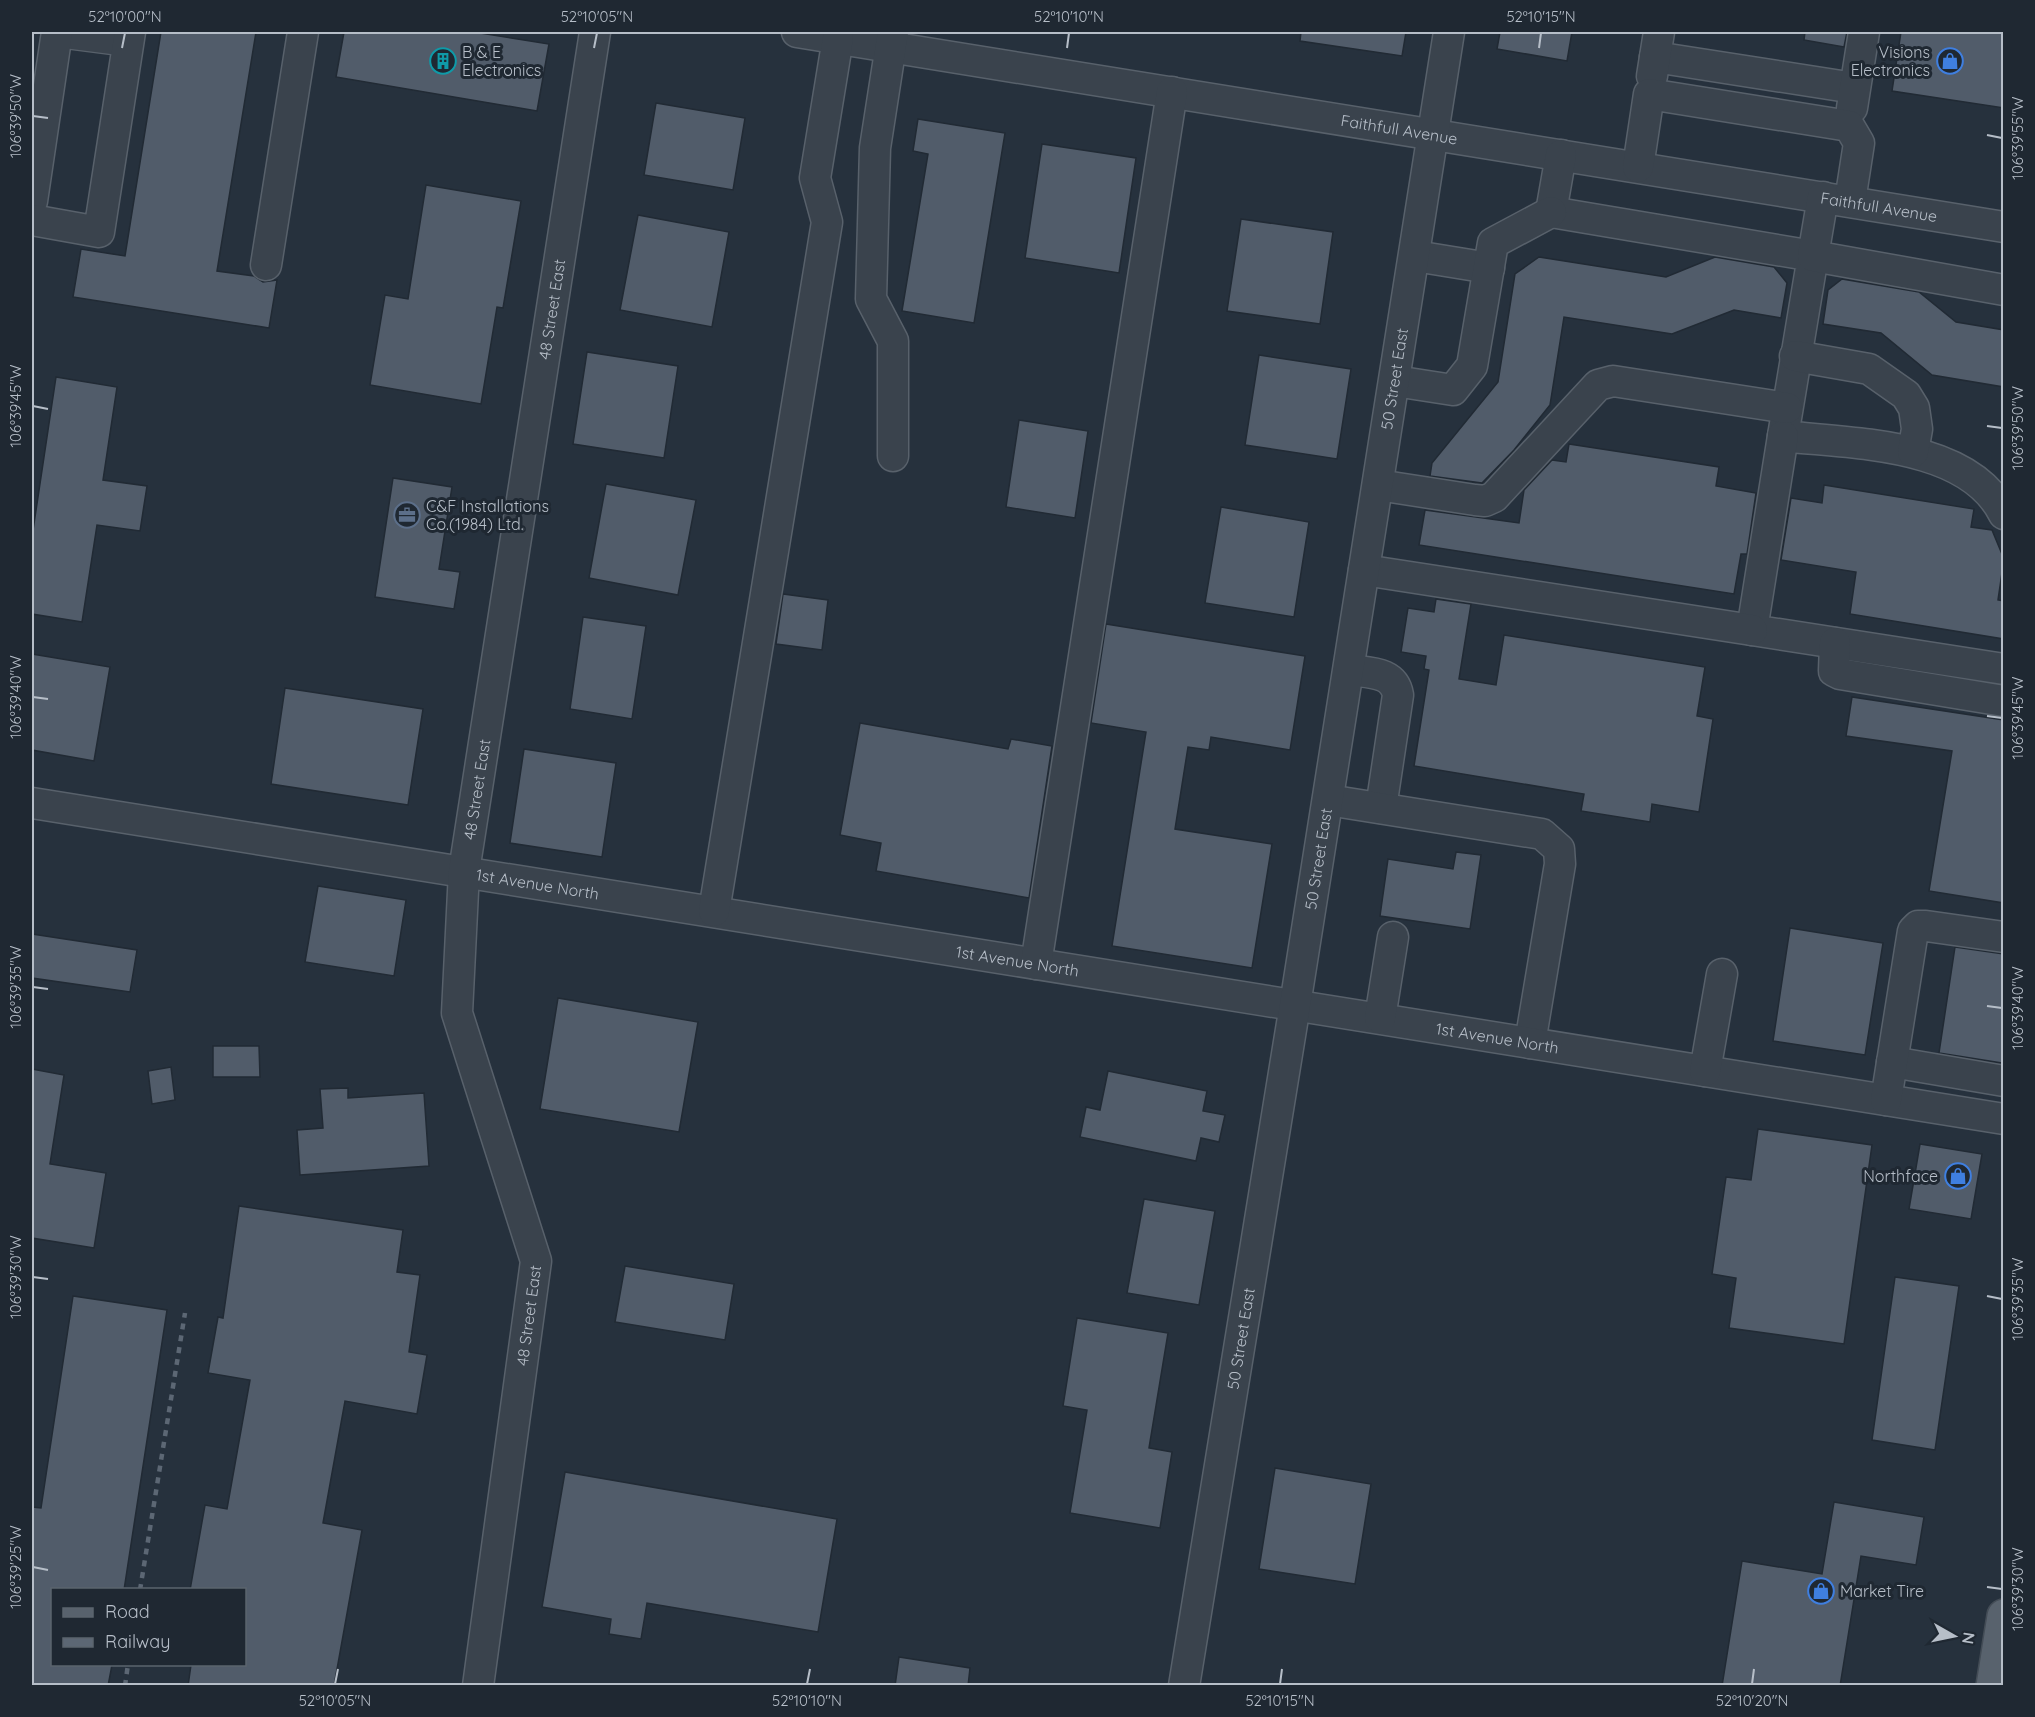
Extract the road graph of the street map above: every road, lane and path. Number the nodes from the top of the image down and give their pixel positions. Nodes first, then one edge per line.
1 (57, 32) edge
2 (303, 32) edge
3 (595, 32) edge
4 (797, 32) edge
5 (1449, 32) edge
6 (1864, 32) edge
7 (129, 36) edge
8 (837, 38) junction
9 (893, 39) edge
10 (1657, 44) edge
11 (1854, 88) junction
12 (1172, 92) junction
13 (1649, 94) junction
14 (1849, 126) junction
15 (1434, 134) junction
16 (1561, 155) junction
17 (1638, 167) junction
18 (1836, 199) junction
19 (32, 201) edge
20 (1551, 212) junction
21 (32, 219) edge
22 (2004, 226) edge
23 (1415, 256) junction
24 (1813, 256) junction
25 (266, 265) dead end
26 (1489, 268) junction
27 (2004, 290) edge
28 (1795, 356) junction
29 (1395, 381) junction
30 (1785, 422) junction
31 (1913, 452) junction
32 (893, 456) dead end
33 (1378, 485) junction
34 (2004, 514) edge
35 (1364, 570) junction
36 (1752, 630) junction
37 (1835, 644) junction
38 (2004, 669) edge
39 (1349, 670) junction
40 (2004, 701) edge
41 (1328, 800) junction
42 (32, 802) edge
43 (1381, 808) junction
44 (464, 871) junction
45 (714, 911) junction
46 (1393, 936) dead end
47 (2004, 937) edge
48 (1036, 963) junction
49 (1722, 974) dead end
50 (1295, 1005) junction
51 (1380, 1018) junction
52 (1530, 1042) junction
53 (1892, 1062) junction
54 (1706, 1071) junction
55 (2004, 1081) edge
56 (1886, 1100) junction
57 (2004, 1119) edge
58 (2004, 1617) edge
59 (478, 1686) edge
60 (1184, 1686) edge
61 (1994, 1686) edge

1 - 7 street
1 - 19 street
2 - 25 street
3 - 44 street, 48 Street East
4 - 8 street, Faithfull Avenue
5 - 15 street, 50 Street East
6 - 11 street
7 - 21 street
8 - 9 street, Faithfull Avenue
8 - 45 street
9 - 12 street, Faithfull Avenue
9 - 32 street
10 - 11 street
10 - 13 street
11 - 14 street
12 - 15 street, Faithfull Avenue
12 - 48 street
13 - 14 street
13 - 17 street
14 - 18 street
15 - 16 street, Faithfull Avenue
15 - 23 street, 50 Street East
16 - 17 street, Faithfull Avenue
16 - 20 street
17 - 18 street, Faithfull Avenue
18 - 22 street, Faithfull Avenue
18 - 24 street
20 - 24 street
20 - 26 street
23 - 26 street
23 - 29 street, 50 Street East
24 - 27 street
24 - 28 street
26 - 29 street
28 - 30 street
28 - 31 street
29 - 33 street, 50 Street East
30 - 31 street
30 - 33 street
30 - 36 street
31 - 34 street
33 - 35 street, 50 Street East
35 - 36 street
35 - 39 street, 50 Street East
36 - 37 street
37 - 38 street
37 - 40 street
39 - 41 street, 50 Street East
39 - 43 street
41 - 43 street
41 - 50 street, 50 Street East
42 - 44 street, 1st Avenue North
43 - 52 street
44 - 45 street, 1st Avenue North
44 - 59 street, 48 Street East
45 - 48 street, 1st Avenue North
46 - 51 street
47 - 53 street
48 - 50 street, 1st Avenue North
49 - 54 street
50 - 51 street, 1st Avenue North
50 - 60 street, 50 Street East
51 - 52 street, 1st Avenue North
52 - 54 street, 1st Avenue North
53 - 55 street
53 - 56 street
54 - 56 street, 1st Avenue North
56 - 57 street, 1st Avenue North
58 - 61 main road

